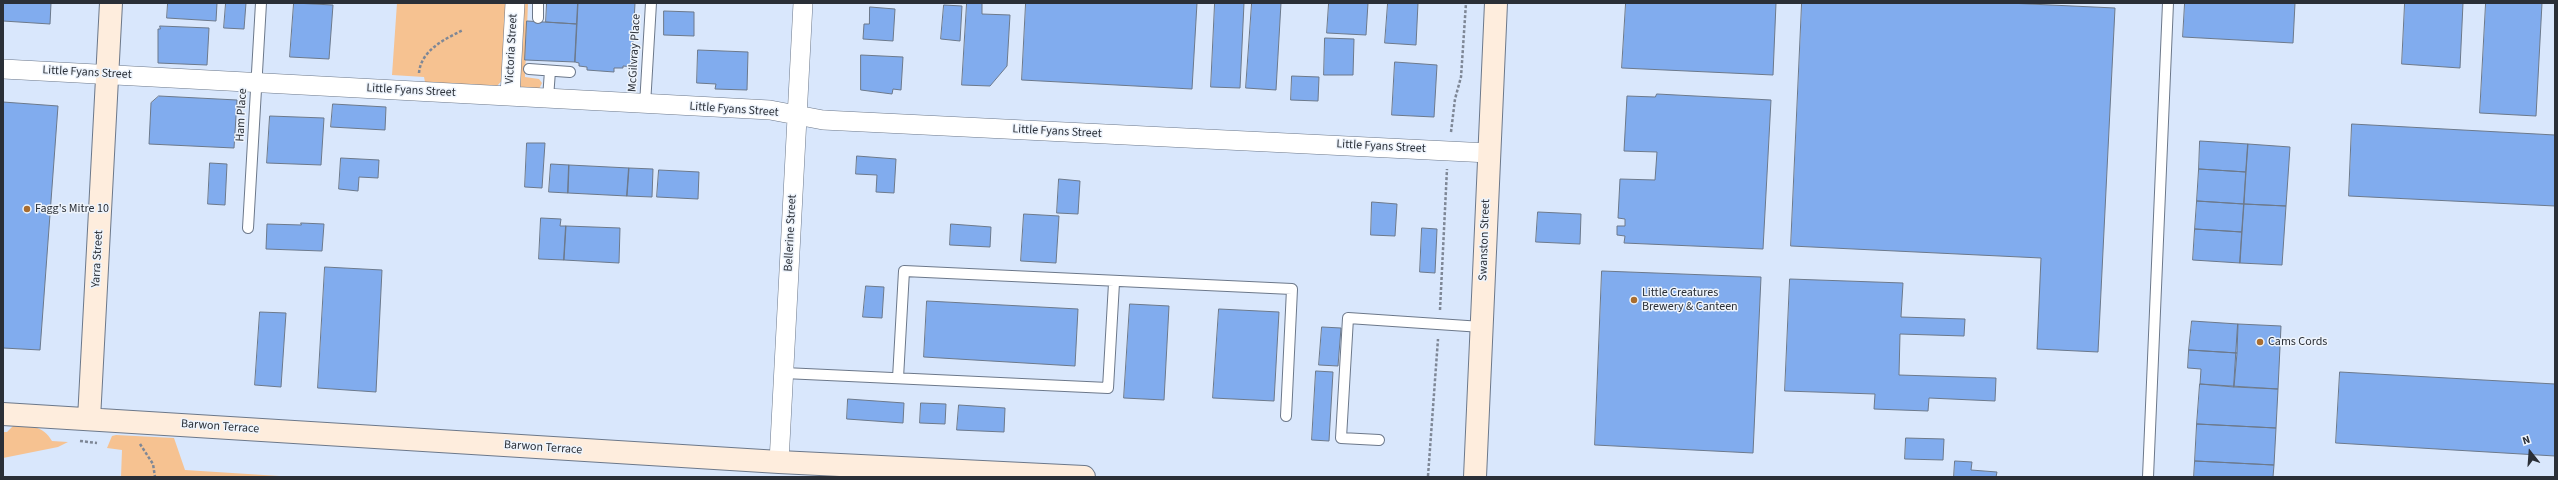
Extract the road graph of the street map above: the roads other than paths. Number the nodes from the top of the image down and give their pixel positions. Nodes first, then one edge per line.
1 (111, 3) edge
2 (261, 3) edge
3 (514, 3) edge
4 (538, 3) edge
5 (651, 3) edge
6 (803, 3) edge
7 (1496, 3) edge
8 (2168, 3) edge
9 (538, 18) dead end
10 (3, 69) edge
11 (529, 69) dead end
12 (550, 71) junction
13 (570, 72) dead end
14 (107, 74) junction
15 (257, 83) junction
16 (510, 96) junction
17 (548, 98) junction
18 (645, 105) junction
19 (798, 115) junction
20 (1489, 153) junction
21 (248, 228) dead end
22 (1114, 282) junction
23 (1482, 327) junction
24 (784, 373) junction
25 (898, 378) junction
26 (3, 414) edge
27 (1286, 416) dead end
28 (90, 419) junction
29 (1379, 440) dead end
30 (779, 462) junction
31 (1084, 477) edge
32 (1475, 477) edge
33 (2148, 477) edge

1 - 14 street, Yarra Street
2 - 15 lane, Ham Place
3 - 16 street, Victoria Street
4 - 9 lane
5 - 18 lane, McGilvray Place
6 - 19 street, Bellerine Street
7 - 20 street, Swanston Street
8 - 33 lane
10 - 14 street, Little Fyans Street
11 - 12 lane
12 - 13 lane
12 - 17 lane
14 - 15 street, Little Fyans Street
14 - 28 street, Yarra Street
15 - 16 street, Little Fyans Street
15 - 21 lane, Ham Place
16 - 17 street, Little Fyans Street
17 - 18 street, Little Fyans Street
18 - 19 street, Little Fyans Street
19 - 20 street, Little Fyans Street
19 - 24 street, Bellerine Street
20 - 23 street, Swanston Street
22 - 25 lane
22 - 25 lane
22 - 27 lane
23 - 29 lane
23 - 32 street, Swanston Street
24 - 25 lane
24 - 30 street, Bellerine Street
26 - 28 street, Barwon Terrace
28 - 30 street, Barwon Terrace
30 - 31 street, Barwon Terrace

